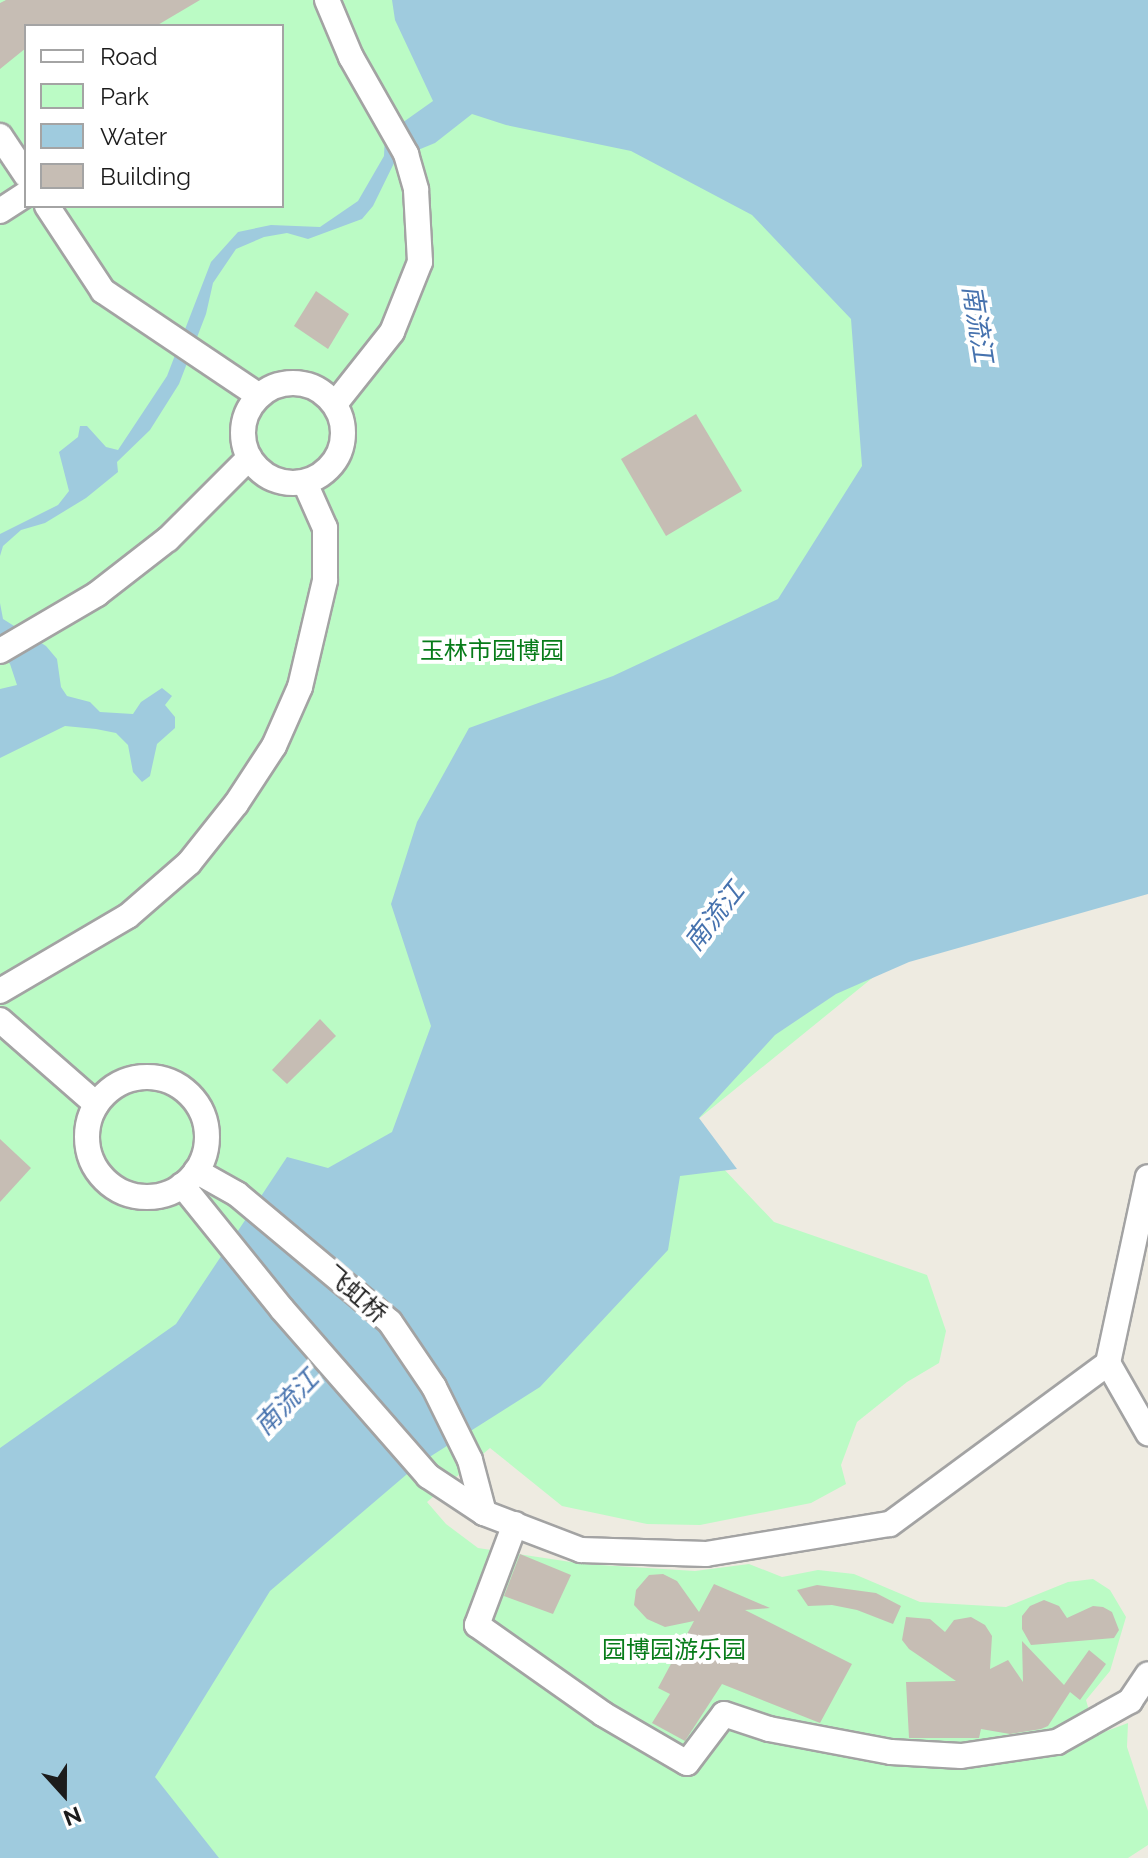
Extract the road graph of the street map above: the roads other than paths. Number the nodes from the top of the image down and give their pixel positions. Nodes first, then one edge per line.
1 (327, 0) edge
2 (0, 136) edge
3 (24, 172) edge
4 (24, 195) edge
5 (48, 208) edge
6 (0, 211) edge
7 (259, 396) junction
8 (335, 404) junction
9 (249, 458) junction
10 (305, 483) junction
11 (0, 651) edge
12 (0, 991) edge
13 (0, 1020) edge
14 (96, 1104) junction
15 (1148, 1177) edge
16 (189, 1178) junction
17 (1108, 1363) junction
18 (1148, 1433) edge
19 (484, 1513) junction
20 (515, 1524) junction
21 (1148, 1674) edge

1 - 8 street
2 - 3 street
4 - 6 street
5 - 7 street
7 - 8 street
7 - 9 street
8 - 10 street
9 - 10 street
9 - 11 street
10 - 12 street
13 - 14 street
14 - 16 street
14 - 16 street
15 - 17 street
16 - 19 street
16 - 19 street, 飞虹桥
17 - 18 street
17 - 20 street
19 - 20 street
20 - 21 street

